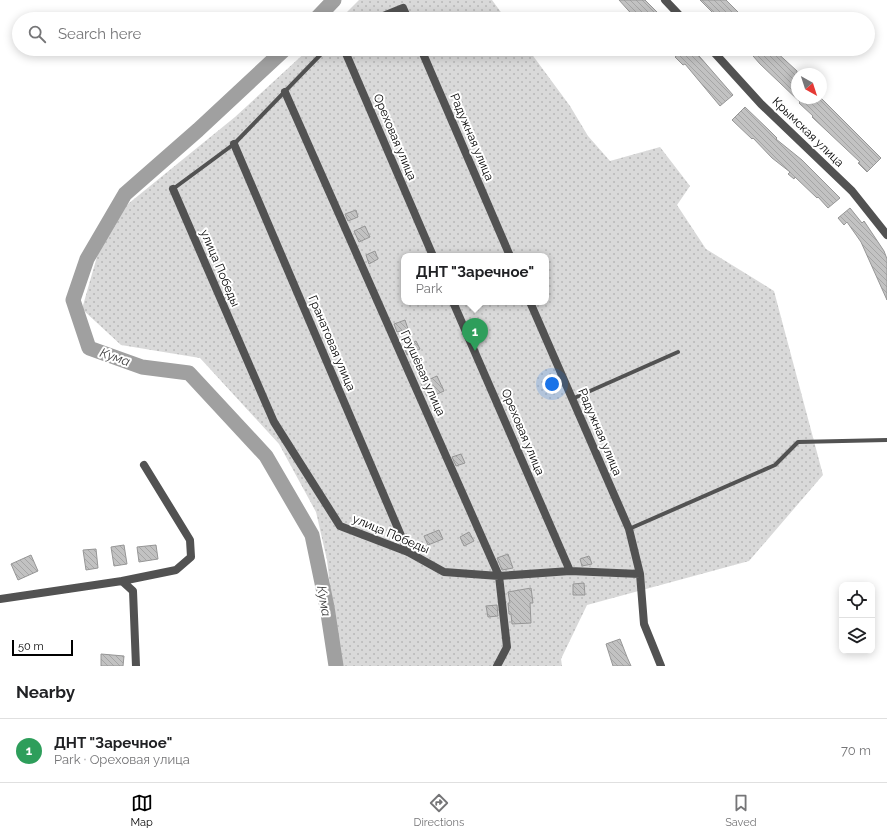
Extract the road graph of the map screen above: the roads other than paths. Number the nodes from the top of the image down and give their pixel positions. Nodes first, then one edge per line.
1 (665, 0) edge
2 (393, 12) edge
3 (405, 12) edge
4 (676, 12) edge
5 (319, 56) edge
6 (347, 56) edge
7 (424, 56) edge
8 (717, 56) edge
9 (285, 92) junction
10 (234, 144) junction
11 (173, 189) joint
12 (887, 235) edge
13 (432, 253) edge
14 (509, 253) edge
15 (454, 305) edge
16 (531, 305) edge
17 (678, 352) dead end
18 (572, 399) junction
19 (887, 440) edge
20 (144, 465) dead end
21 (629, 529) junction
22 (408, 552) junction
23 (570, 571) junction
24 (640, 574) junction
25 (499, 576) junction
26 (122, 581) junction
27 (0, 599) edge
28 (136, 666) edge
29 (497, 666) edge
30 (661, 666) edge

1 - 4 street
2 - 3 street
5 - 9 lane
6 - 13 street, Ореховая улица
7 - 14 street, Радужная улица
8 - 12 street, Крымская улица
9 - 10 lane
9 - 25 street, Грушёвая улица
10 - 11 lane
10 - 22 street, Гранатовая улица
11 - 22 street, улица Победы
15 - 23 street, Ореховая улица
16 - 18 street, Радужная улица
17 - 18 lane
18 - 21 street, Радужная улица
19 - 21 lane
20 - 26 street
21 - 24 street, Радужная улица
22 - 25 street, улица Победы
23 - 24 street, улица Победы
23 - 25 street, улица Победы
24 - 30 street
25 - 29 street, Грушёвая улица
26 - 27 street
26 - 28 street

